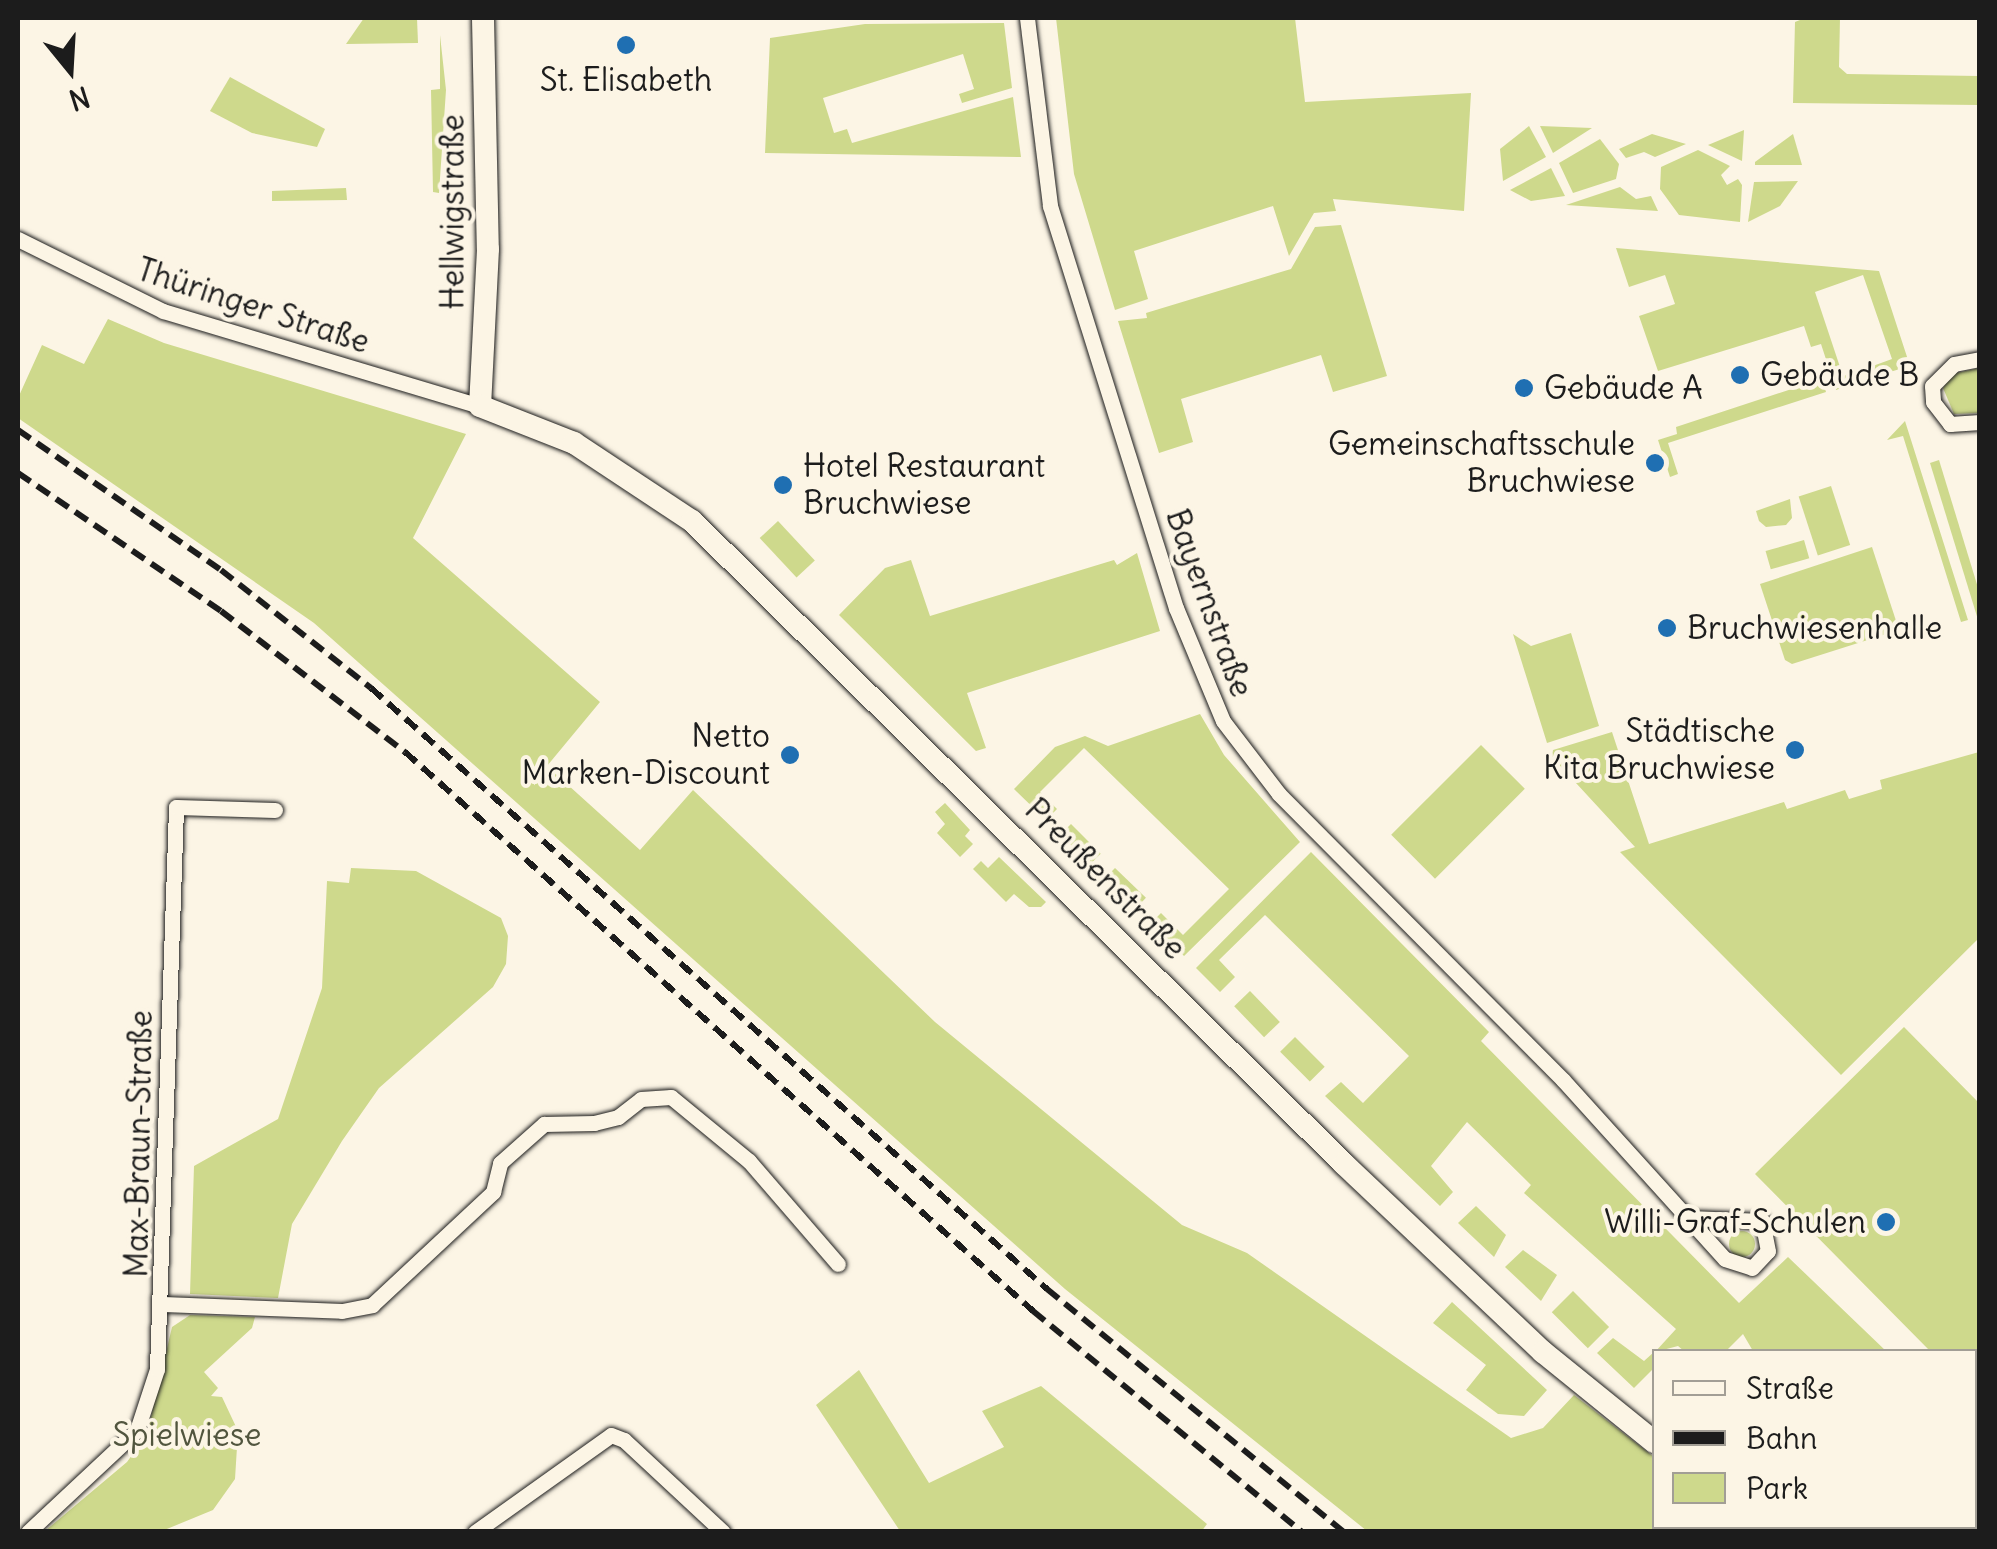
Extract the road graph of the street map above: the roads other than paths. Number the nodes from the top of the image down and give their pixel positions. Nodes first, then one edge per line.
1 (483, 18) edge
2 (1027, 18) edge
3 (18, 239) edge
4 (1980, 358) edge
5 (480, 406) junction
6 (1980, 422) edge
7 (275, 810) dead end
8 (1689, 1218) junction
9 (838, 1264) dead end
10 (163, 1304) junction
11 (1652, 1440) edge
12 (28, 1532) edge
13 (474, 1532) edge
14 (723, 1532) edge

1 - 5 street, Hellwigstraße
2 - 8 street, Bayernstraße
3 - 5 street, Thüringer Straße
4 - 6 street
5 - 11 street, Preußenstraße
7 - 10 street, Max-Braun-Straße
8 - 8 street, Bayernstraße
9 - 10 street
10 - 12 street, Max-Braun-Straße
13 - 14 street

